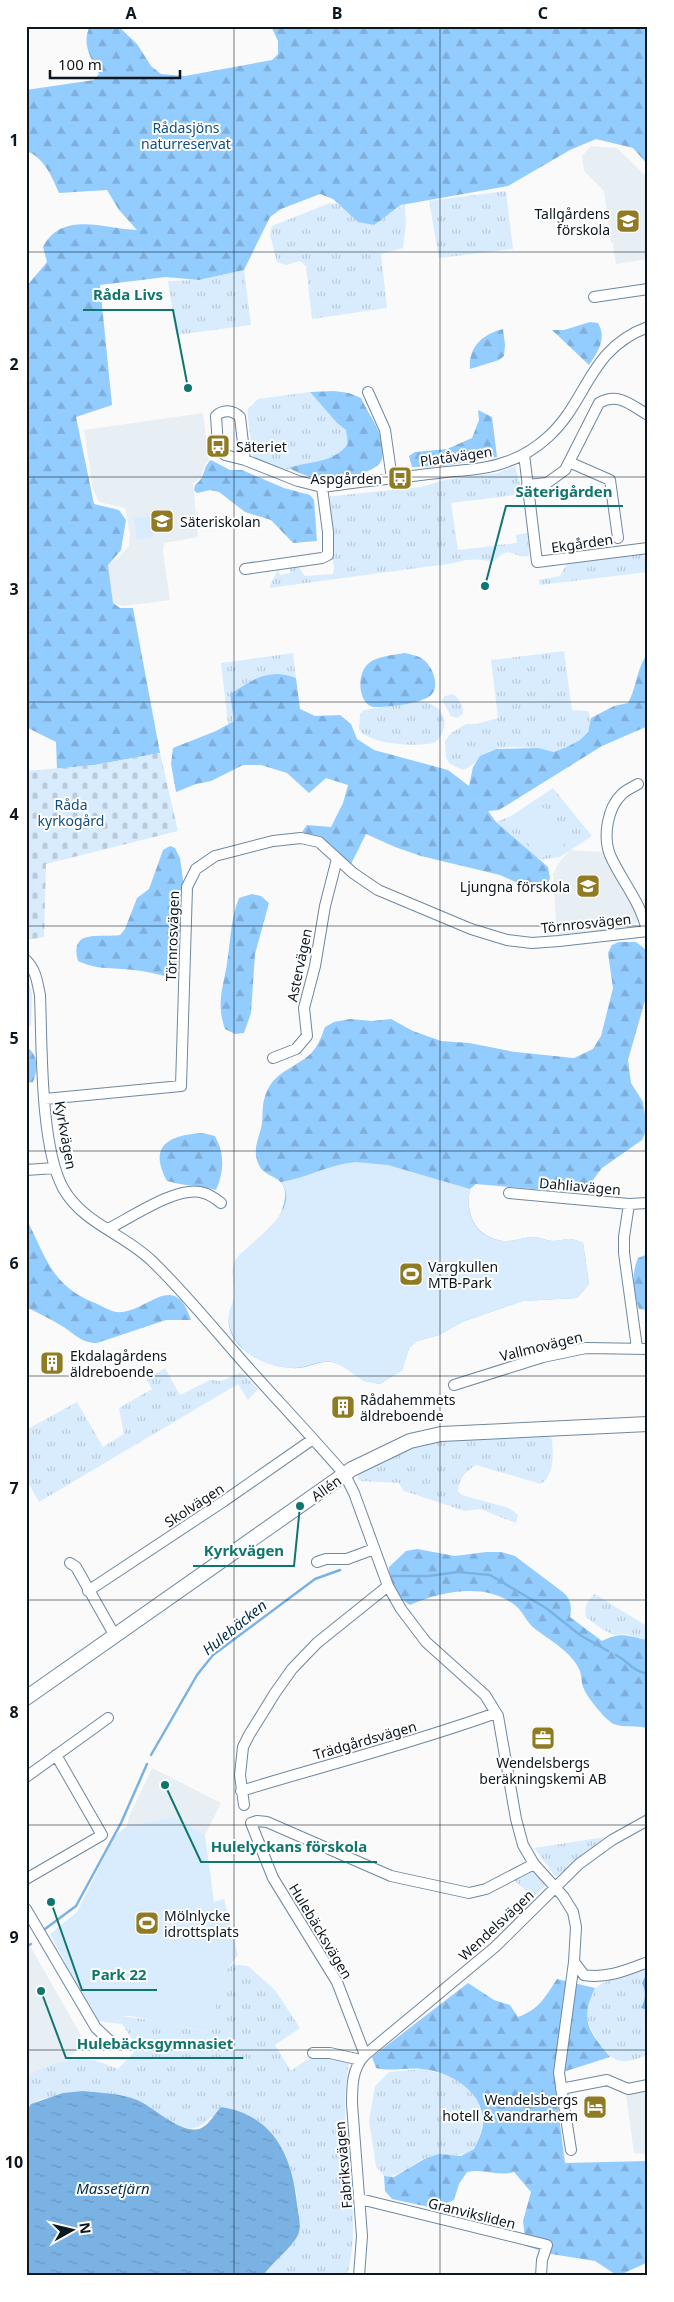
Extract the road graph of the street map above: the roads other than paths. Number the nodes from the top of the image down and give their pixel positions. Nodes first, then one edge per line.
1 (648, 289) edge
2 (594, 297) dead end
3 (648, 327) edge
4 (368, 392) dead end
5 (648, 414) edge
6 (524, 454) junction
7 (245, 460) junction
8 (569, 462) junction
9 (392, 478) junction
10 (527, 485) junction
11 (322, 487) junction
12 (618, 538) dead end
13 (648, 548) edge
14 (245, 569) dead end
15 (638, 784) dead end
16 (337, 859) junction
17 (648, 931) edge
18 (26, 960) edge
19 (273, 1058) dead end
20 (45, 1099) junction
21 (55, 1168) junction
22 (26, 1170) edge
23 (509, 1193) dead end
24 (221, 1203) dead end
25 (648, 1203) edge
26 (629, 1204) junction
27 (108, 1229) junction
28 (637, 1348) junction
29 (648, 1349) edge
30 (454, 1385) dead end
31 (648, 1424) edge
32 (313, 1439) junction
33 (345, 1474) junction
34 (374, 1549) junction
35 (317, 1562) dead end
36 (70, 1563) dead end
37 (388, 1586) junction
38 (88, 1591) junction
39 (115, 1636) junction
40 (26, 1698) edge
41 (496, 1712) junction
42 (108, 1718) dead end
43 (56, 1754) junction
44 (26, 1777) edge
45 (241, 1791) junction
46 (244, 1805) dead end
47 (648, 1820) edge
48 (534, 1864) junction
49 (26, 1879) edge
50 (555, 1888) junction
51 (26, 1910) edge
52 (574, 1962) junction
53 (648, 1962) edge
54 (110, 2040) dead end
55 (313, 2053) dead end
56 (363, 2057) junction
57 (648, 2085) edge
58 (561, 2089) junction
59 (571, 2150) dead end
60 (360, 2199) junction
61 (359, 2276) edge
62 (541, 2276) edge

1 - 2 street
3 - 6 street, Platåvägen
4 - 9 street
5 - 8 street
6 - 9 street, Platåvägen
6 - 10 street, Ekgården
7 - 7 street, Platåvägen
7 - 11 street, Platåvägen
8 - 10 street
8 - 12 street
9 - 11 street, Platåvägen
10 - 13 street, Ekgården
11 - 14 street
15 - 17 street
16 - 17 street, Törnrosvägen
16 - 19 street, Astervägen
16 - 20 street, Törnrosvägen
18 - 20 street, Kyrkvägen
20 - 21 street, Kyrkvägen
21 - 22 street
21 - 27 street, Kyrkvägen
23 - 26 street, Dahliavägen
24 - 27 street
25 - 26 street, Dahliavägen
26 - 28 street
27 - 32 street, Kyrkvägen
28 - 29 street, Vallmovägen
28 - 30 street, Vallmovägen
31 - 33 street, Allén
32 - 33 street, Kyrkvägen
32 - 38 street, Skolvägen
33 - 34 street, Kyrkvägen
33 - 39 street, Allén
34 - 35 street
34 - 37 street, Kyrkvägen
36 - 38 street
37 - 41 street, Kyrkvägen
37 - 45 street
38 - 39 street
39 - 40 street, Allén
41 - 45 street, Trädgårdsvägen
41 - 48 street, Kyrkvägen
42 - 43 street
43 - 44 street
43 - 49 street
45 - 46 street
47 - 50 street, Wendelsvägen
48 - 50 street, Kyrkvägen
48 - 56 street, Hulebäcksvägen
50 - 52 street, Kyrkvägen
50 - 56 street, Wendelsvägen
51 - 54 street
52 - 53 street
52 - 58 street, Kyrkvägen
55 - 56 street
56 - 60 street, Fabriksvägen
57 - 58 street
58 - 59 street, Kyrkvägen
60 - 61 street, Fabriksvägen
60 - 62 street, Granviksliden

